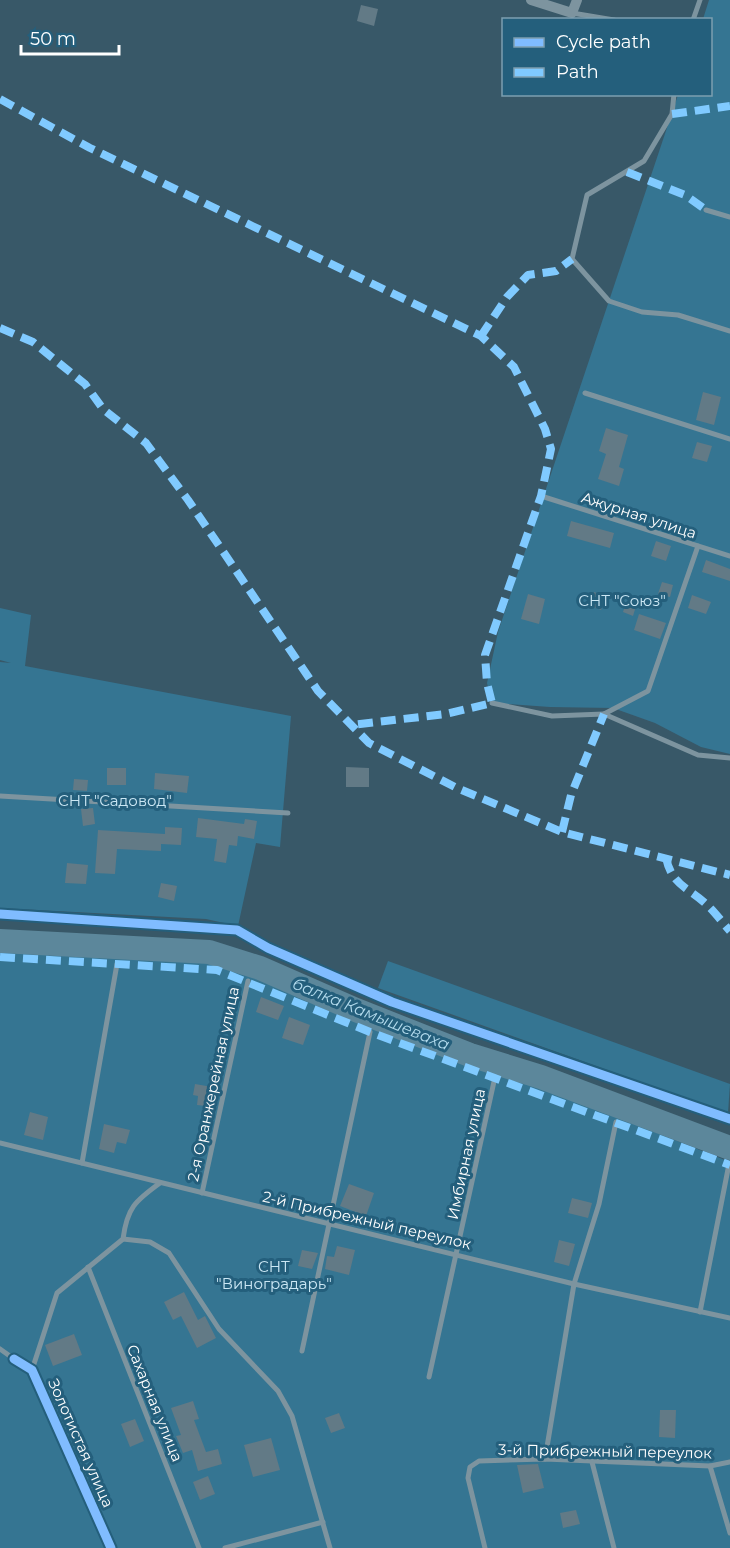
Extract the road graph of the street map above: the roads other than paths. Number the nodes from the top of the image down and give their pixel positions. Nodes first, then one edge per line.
1 (531, 0) edge
2 (577, 0) edge
3 (700, 0) edge
4 (572, 13) junction
5 (602, 18) edge
6 (694, 18) edge
7 (674, 96) edge
8 (706, 210) dead end
9 (730, 217) edge
10 (730, 331) edge
11 (585, 393) dead end
12 (730, 439) edge
13 (541, 496) dead end
14 (698, 546) junction
15 (730, 556) edge
16 (492, 703) dead end
17 (604, 714) junction
18 (730, 758) edge
19 (0, 796) edge
20 (288, 813) dead end
21 (0, 914) edge
22 (117, 964) dead end
23 (248, 981) dead end
24 (370, 1032) dead end
25 (495, 1077) dead end
26 (730, 1119) edge
27 (616, 1122) dead end
28 (0, 1143) edge
29 (82, 1163) junction
30 (729, 1164) edge
31 (160, 1183) junction
32 (202, 1193) junction
33 (330, 1224) junction
34 (123, 1239) junction
35 (456, 1254) junction
36 (88, 1267) junction
37 (574, 1284) junction
38 (700, 1312) junction
39 (730, 1318) edge
40 (0, 1349) edge
41 (302, 1351) dead end
42 (14, 1359) joint
43 (32, 1370) junction
44 (429, 1377) dead end
45 (545, 1459) junction
46 (592, 1462) junction
47 (730, 1462) edge
48 (710, 1466) junction
49 (323, 1522) junction
50 (730, 1533) edge
51 (111, 1548) edge
52 (199, 1548) edge
53 (225, 1548) edge
54 (330, 1548) edge
55 (485, 1548) edge
56 (614, 1548) edge

1 - 4 street
2 - 4 street
3 - 6 lane
4 - 5 lane
7 - 10 lane
8 - 9 lane
11 - 12 lane
13 - 14 lane, Ажурная улица
14 - 15 lane, Ажурная улица
14 - 17 lane
16 - 17 lane
17 - 18 lane
19 - 20 lane
21 - 26 street
22 - 29 lane
23 - 32 lane, 2-я Оранжерейная улица
24 - 33 lane
25 - 35 lane, Имбирная улица
27 - 37 lane
28 - 29 lane, 2-й Прибрежный переулок
29 - 31 lane, 2-й Прибрежный переулок
30 - 38 lane
31 - 32 lane, 2-й Прибрежный переулок
31 - 34 lane
32 - 33 lane, 2-й Прибрежный переулок
33 - 35 lane, 2-й Прибрежный переулок
33 - 41 lane
34 - 36 lane
34 - 49 lane
35 - 37 lane, 2-й Прибрежный переулок
35 - 44 lane, Имбирная улица
36 - 43 lane
36 - 52 lane, Сахарная улица
37 - 38 lane, 2-й Прибрежный переулок
37 - 45 lane
38 - 39 lane, 2-й Прибрежный переулок
40 - 42 lane, Золотистая улица
42 - 43 street, Золотистая улица
43 - 51 street, Золотистая улица
45 - 46 lane, 3-й Прибрежный переулок
45 - 55 lane, 3-й Прибрежный переулок
46 - 48 lane, 3-й Прибрежный переулок
46 - 56 lane
47 - 48 lane, 3-й Прибрежный переулок
48 - 50 lane
49 - 53 lane
49 - 54 lane

